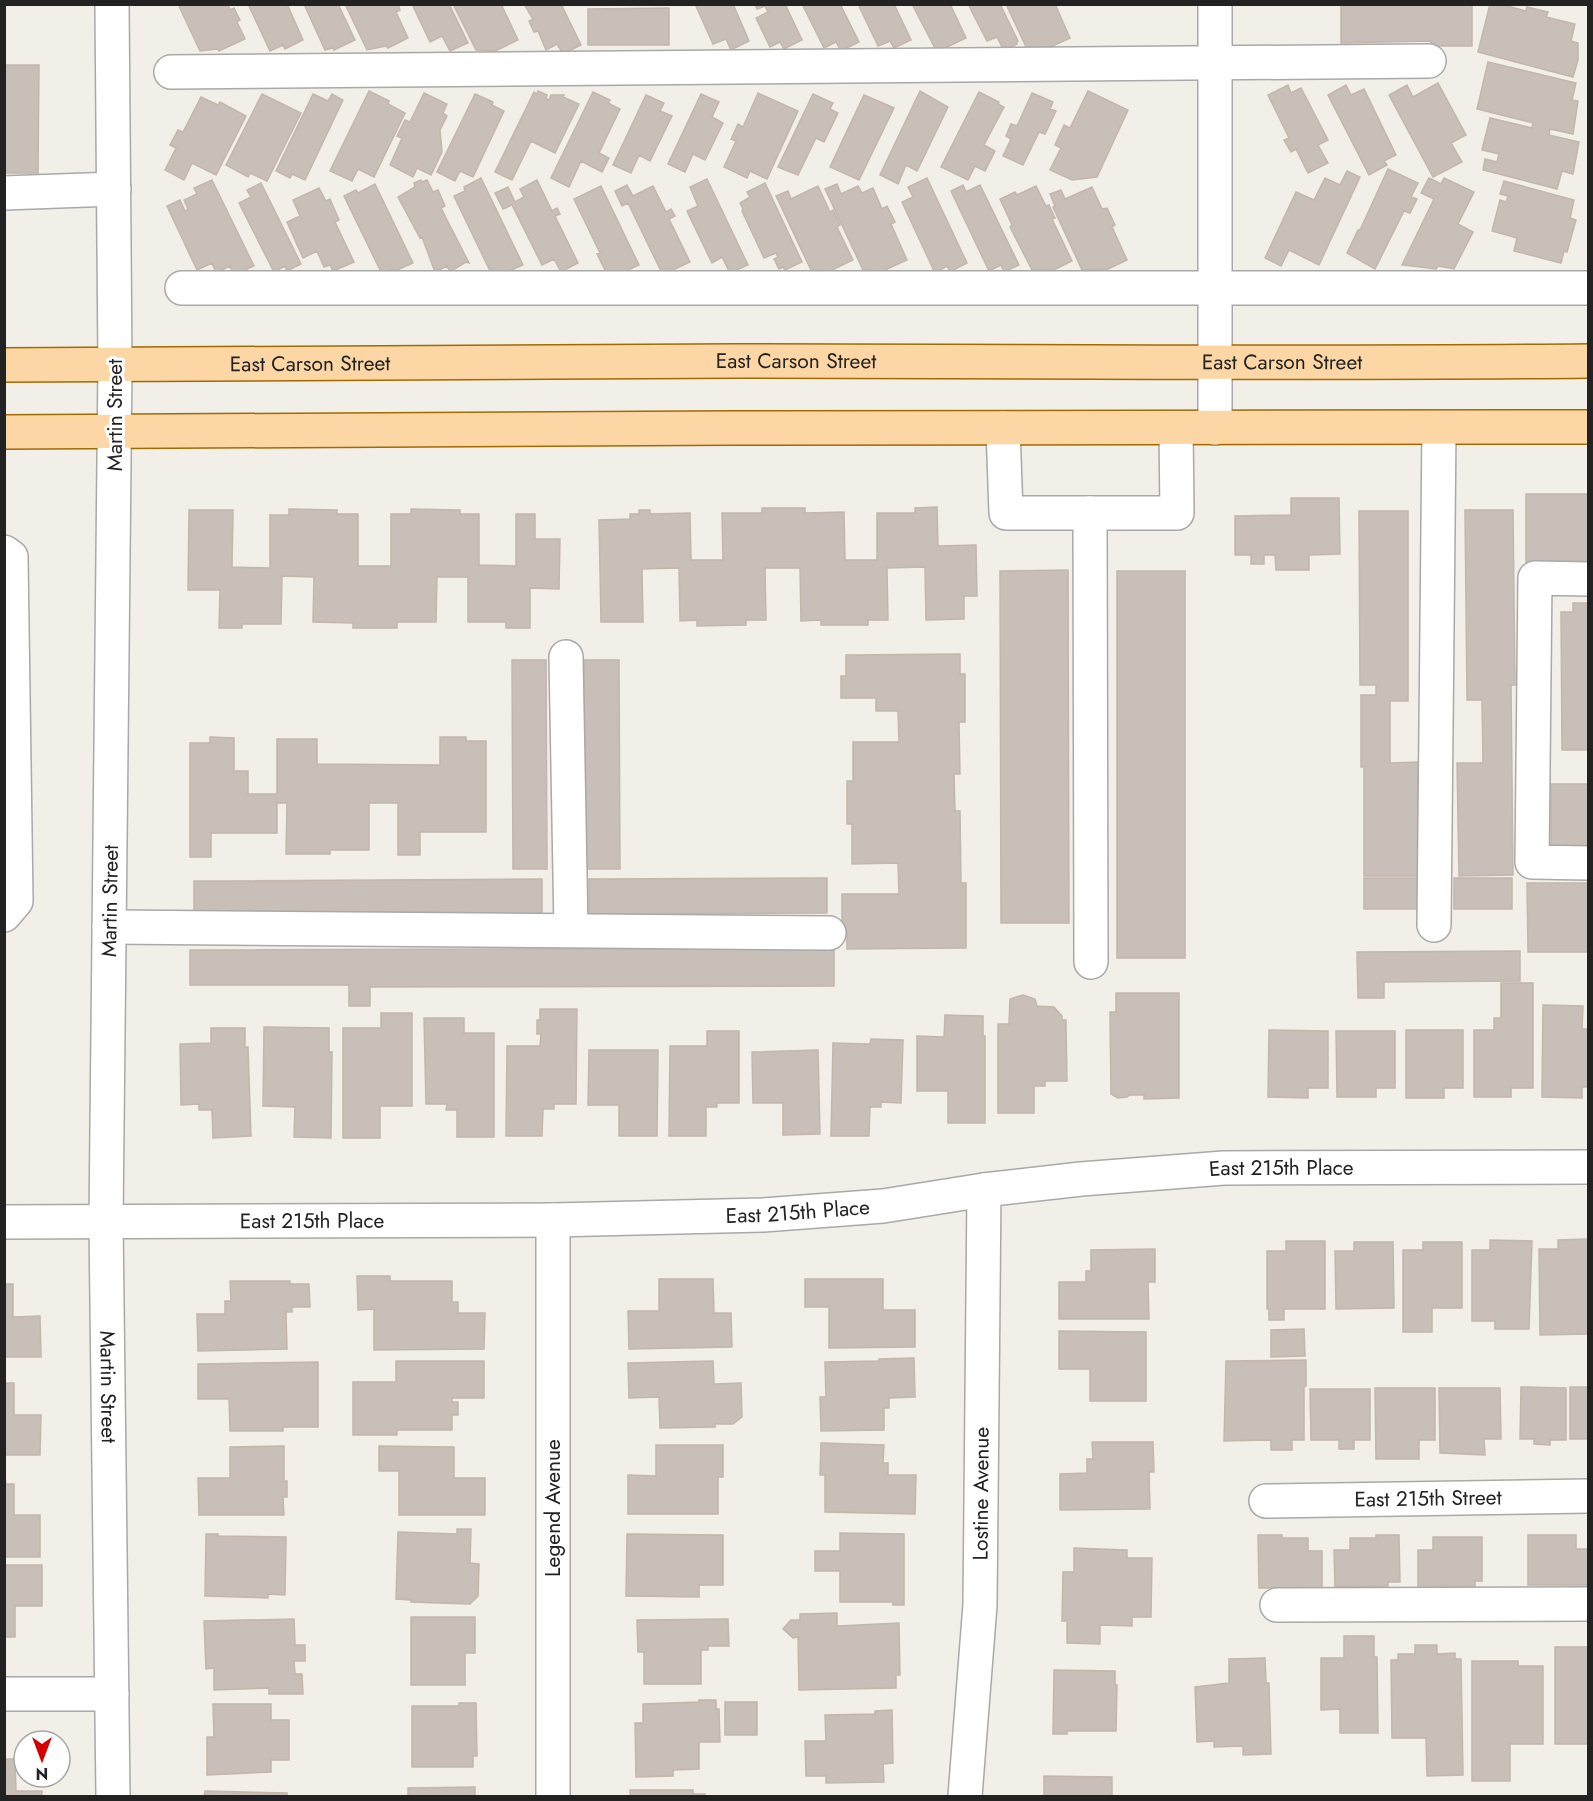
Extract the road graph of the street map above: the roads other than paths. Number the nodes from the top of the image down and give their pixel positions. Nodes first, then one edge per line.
1 (112, 4) edge
2 (1215, 4) edge
3 (1429, 61) dead end
4 (1215, 63) junction
5 (171, 72) dead end
6 (114, 189) junction
7 (4, 193) edge
8 (1215, 286) junction
9 (182, 288) dead end
10 (1588, 288) edge
11 (1588, 361) edge
12 (1215, 362) junction
13 (4, 365) edge
14 (115, 365) junction
15 (1588, 427) edge
16 (1003, 428) junction
17 (1176, 428) junction
18 (1215, 428) junction
19 (1439, 428) junction
20 (4, 432) edge
21 (115, 432) junction
22 (1090, 513) junction
23 (4, 552) edge
24 (1588, 579) edge
25 (566, 657) dead end
26 (1588, 863) edge
27 (4, 915) edge
28 (1434, 925) dead end
29 (110, 927) junction
30 (571, 930) junction
31 (829, 933) dead end
32 (1091, 962) dead end
33 (1588, 1167) edge
34 (984, 1190) junction
35 (553, 1220) junction
36 (4, 1222) edge
37 (106, 1222) junction
38 (1588, 1496) edge
39 (1266, 1501) dead end
40 (1588, 1604) edge
41 (1278, 1605) dead end
42 (4, 1694) edge
43 (112, 1694) junction
44 (113, 1797) edge
45 (553, 1797) edge
46 (965, 1797) edge

1 - 6 street, Martin Street
2 - 4 street
3 - 4 street
4 - 5 street
4 - 8 street
6 - 7 street
6 - 14 street, Martin Street
8 - 9 street
8 - 10 street
8 - 12 street
11 - 12 main road, East Carson Street
12 - 14 main road, East Carson Street
12 - 18 street
13 - 14 main road, East Carson Street
14 - 21 street, Martin Street
15 - 19 main road
16 - 17 main road
16 - 21 main road
16 - 22 street
17 - 18 main road
17 - 22 street
18 - 19 main road
19 - 28 street
20 - 21 main road
21 - 29 street, Martin Street
22 - 32 street
23 - 27 street
24 - 26 street
25 - 30 street
29 - 30 street
29 - 37 street, Martin Street
30 - 31 street
33 - 34 street, East 215th Place
34 - 35 street, East 215th Place
34 - 46 street, Lostine Avenue
35 - 37 street, East 215th Place
35 - 45 street, Legend Avenue
36 - 37 street, East 215th Place
37 - 43 street, Martin Street
38 - 39 street, East 215th Street
40 - 41 street
42 - 43 street
43 - 44 street, Martin Street

